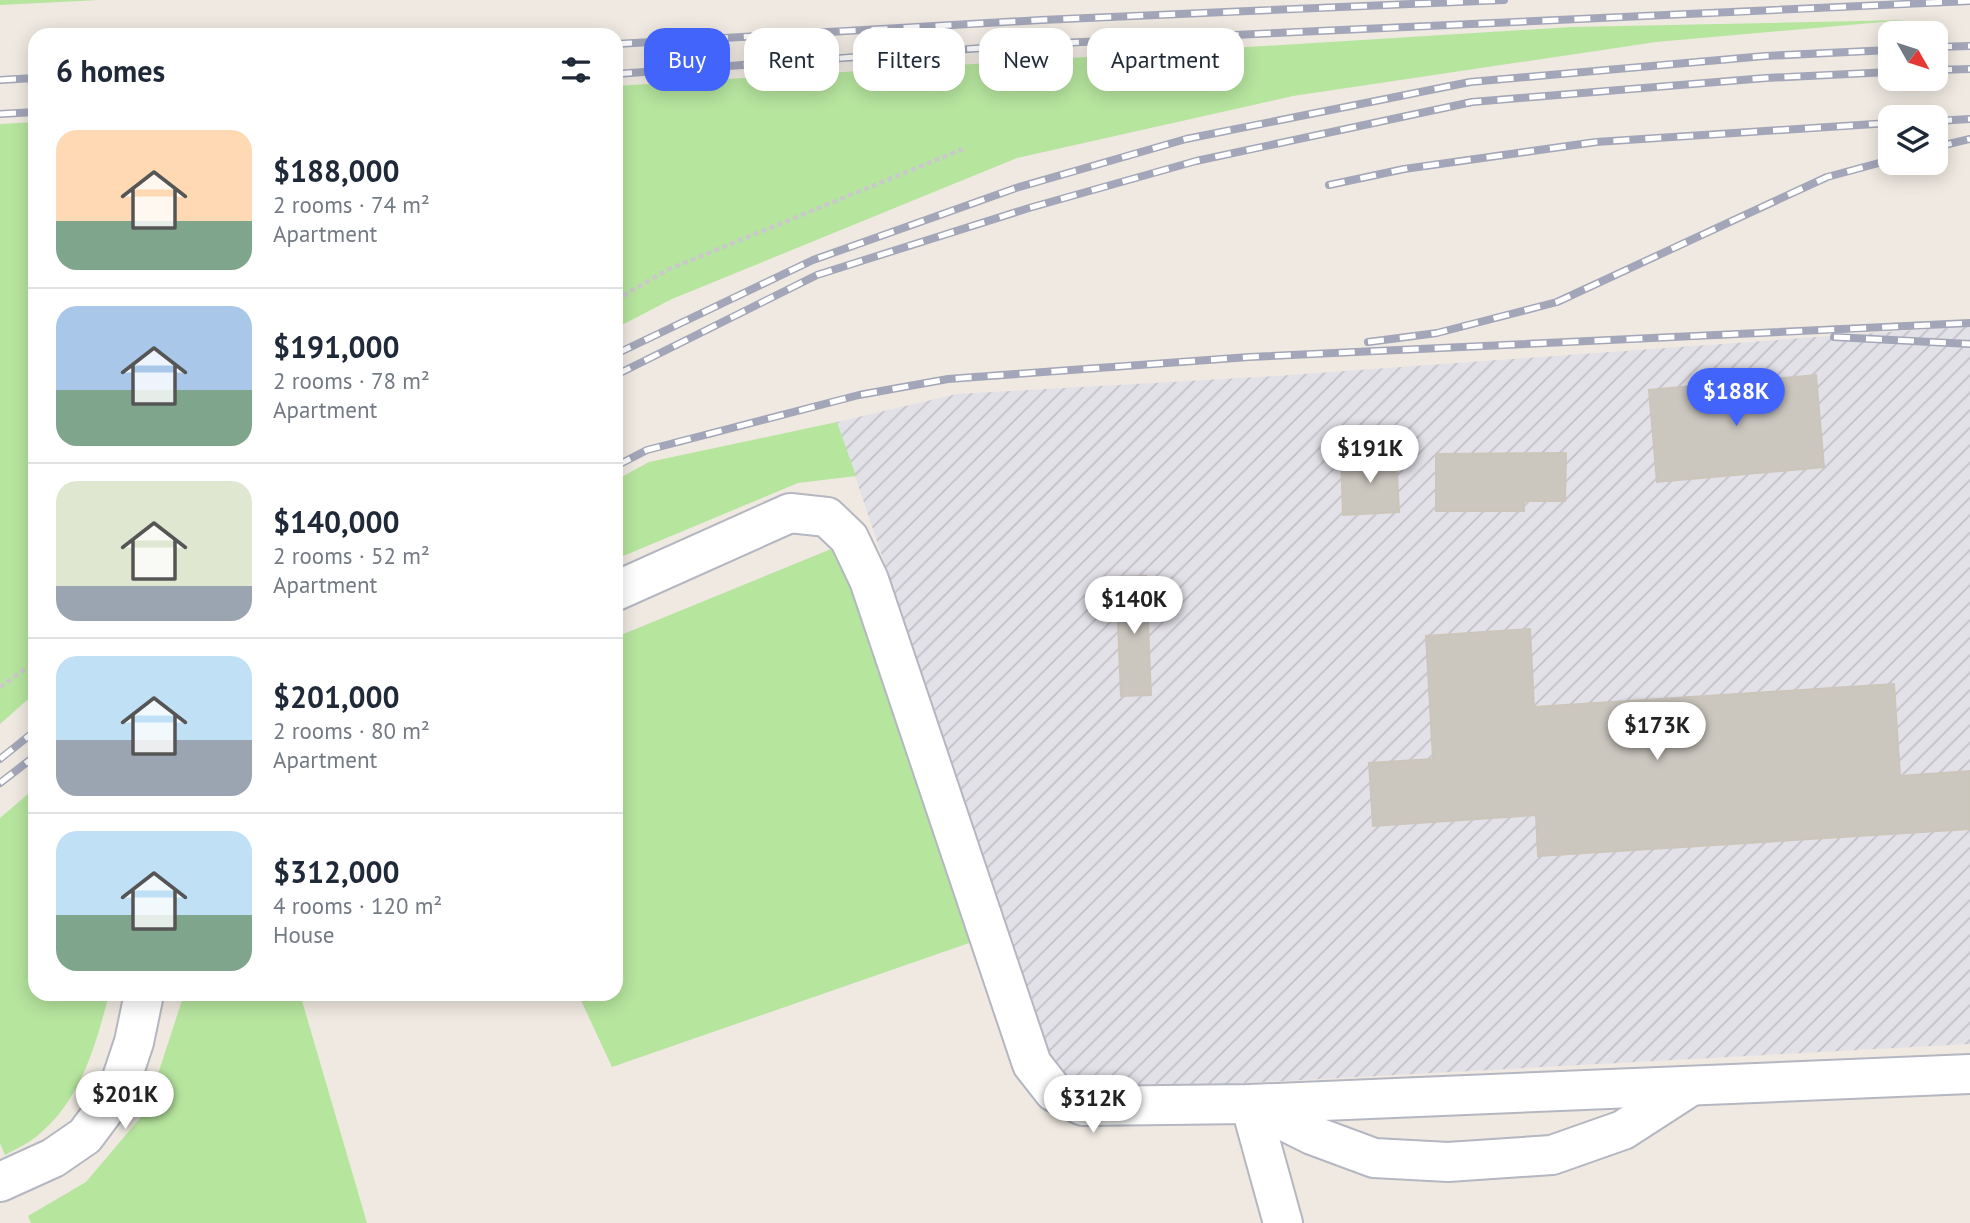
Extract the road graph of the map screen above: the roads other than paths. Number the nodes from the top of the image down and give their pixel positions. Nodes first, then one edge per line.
1 (623, 588) edge
2 (143, 1001) edge
3 (1970, 1074) edge
4 (1690, 1086) junction
5 (1250, 1104) junction
6 (0, 1182) edge
7 (1283, 1223) edge

1 - 5 street
2 - 6 street
3 - 4 street
4 - 5 street
4 - 5 street
5 - 7 street

